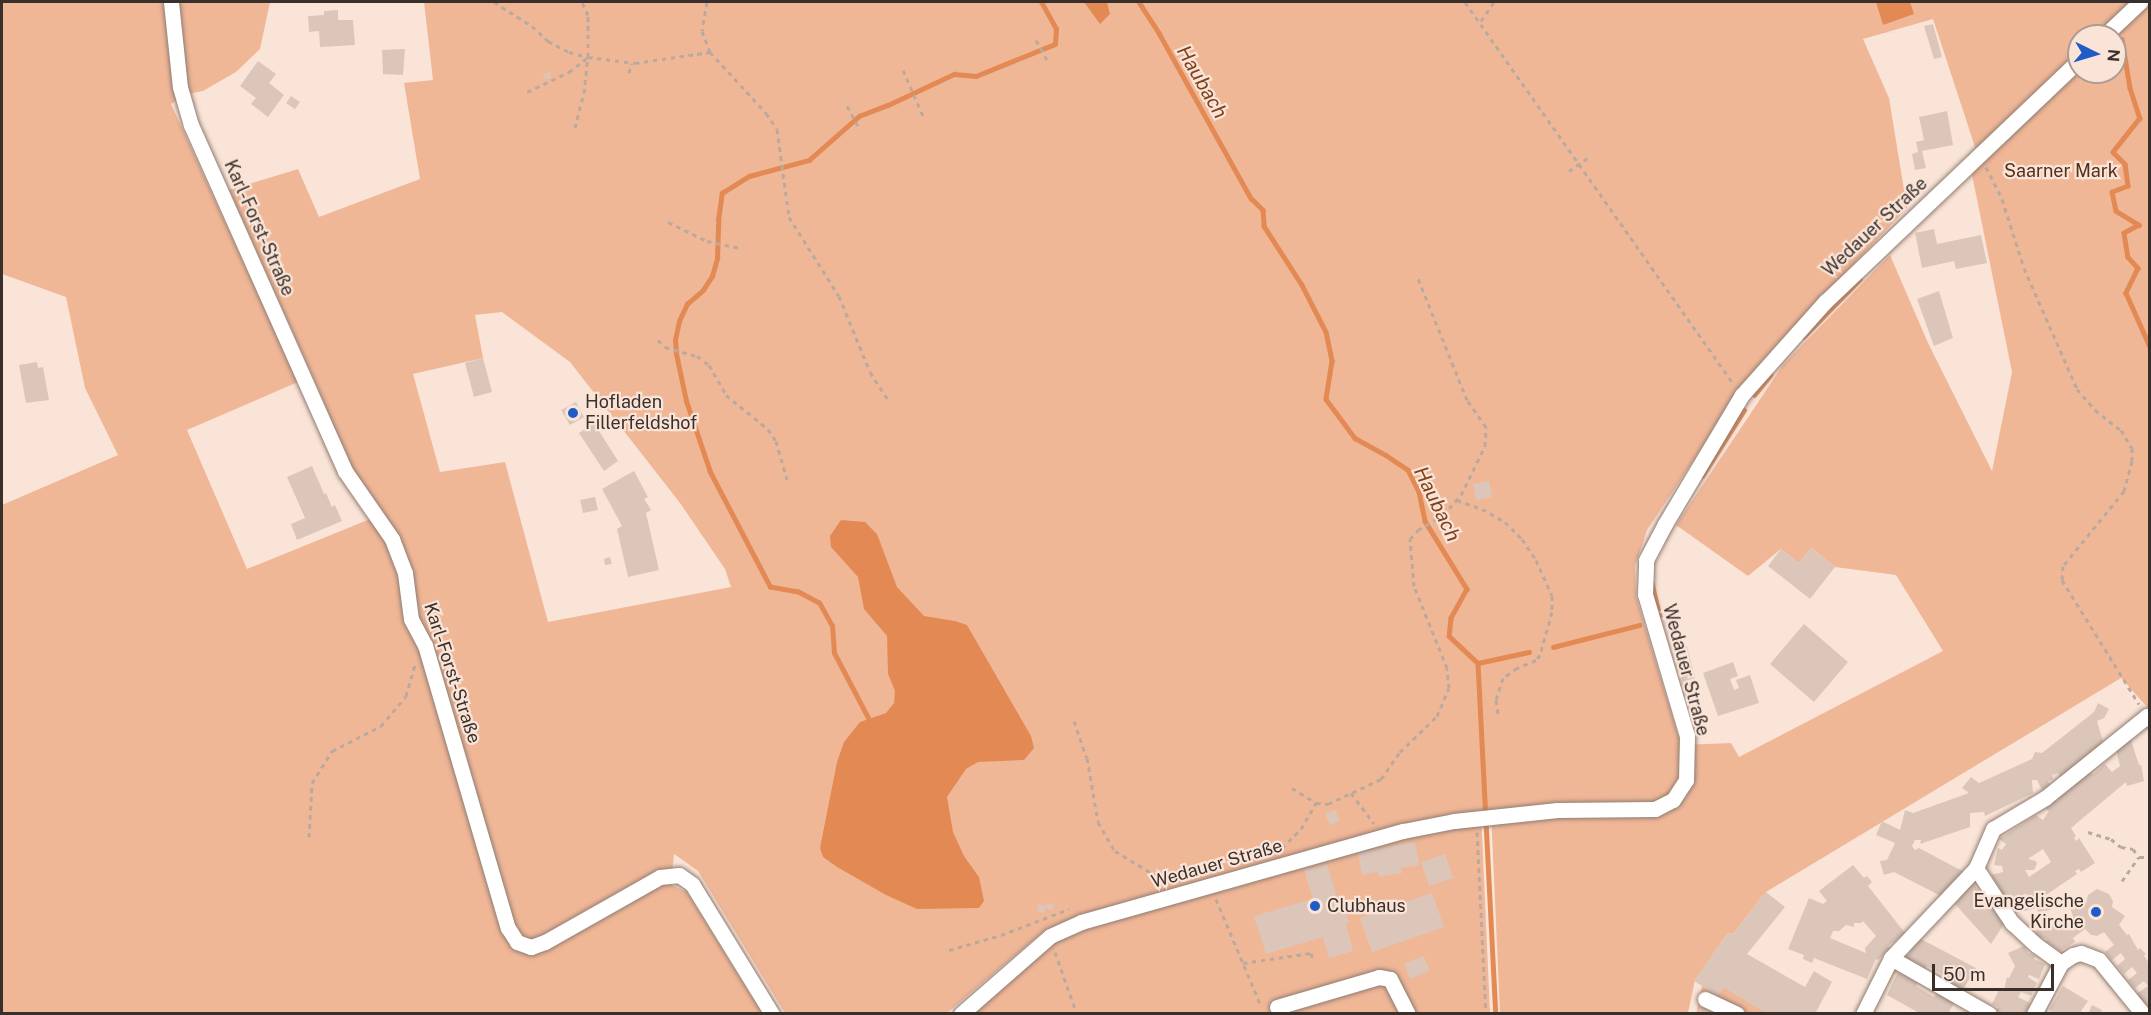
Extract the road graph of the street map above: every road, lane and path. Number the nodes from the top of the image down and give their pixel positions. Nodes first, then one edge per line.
1 (171, 2) edge
2 (494, 2) edge
3 (582, 2) edge
4 (706, 2) edge
5 (1465, 2) edge
6 (1494, 2) edge
7 (2140, 2) edge
8 (1481, 21) junction
9 (2117, 24) edge
10 (1036, 40) dead end
11 (710, 52) junction
12 (588, 57) junction
13 (1048, 62) dead end
14 (631, 63) junction
15 (903, 70) dead end
16 (2067, 71) edge
17 (629, 73) dead end
18 (527, 92) dead end
19 (847, 105) dead end
20 (924, 118) dead end
21 (575, 128) dead end
22 (860, 129) dead end
23 (1979, 155) junction
24 (1589, 157) dead end
25 (1580, 163) junction
26 (1569, 171) dead end
27 (668, 222) dead end
28 (741, 248) dead end
29 (1418, 278) dead end
30 (658, 340) dead end
31 (1742, 395) junction
32 (888, 400) dead end
33 (787, 479) dead end
34 (1457, 500) junction
35 (425, 645) junction
36 (1498, 715) dead end
37 (2148, 717) edge
38 (1074, 721) dead end
39 (1292, 788) dead end
40 (1351, 793) junction
41 (1316, 804) junction
42 (1479, 818) junction
43 (2088, 832) dead end
44 (309, 837) dead end
45 (1384, 837) junction
46 (1273, 852) dead end
47 (2139, 857) junction
48 (2150, 857) edge
49 (1976, 868) junction
50 (2122, 881) dead end
51 (1156, 885) dead end
52 (1210, 886) junction
53 (1079, 906) dead end
54 (1050, 936) junction
55 (949, 950) dead end
56 (1891, 958) junction
57 (1312, 961) dead end
58 (1243, 963) junction
59 (2061, 963) junction
60 (1705, 999) dead end
61 (1270, 1008) joint
62 (772, 1014) edge
63 (961, 1014) edge
64 (1077, 1014) edge
65 (1408, 1014) edge
66 (1486, 1014) edge
67 (1737, 1014) edge
68 (1863, 1014) edge
69 (1989, 1014) edge
70 (2034, 1014) edge
71 (2143, 1014) edge

1 - 35 street, Karl-Forst-Straße
2 - 12 path
3 - 12 path
4 - 11 path
5 - 8 path
6 - 8 path
7 - 9 street
8 - 25 path
10 - 13 path
11 - 14 path
11 - 32 path
12 - 14 path
12 - 18 path
12 - 21 path
14 - 17 path
15 - 20 path
16 - 23 street, Wedauer Straße
19 - 22 path
23 - 31 street, Wedauer Straße
23 - 37 path
24 - 25 path
25 - 26 path
25 - 31 path
27 - 28 path
29 - 34 path
30 - 33 path
31 - 42 street, Wedauer Straße
34 - 36 path
34 - 40 path
35 - 44 path
35 - 62 street, Karl-Forst-Straße
37 - 49 street
38 - 51 path
39 - 41 path
40 - 41 path
40 - 45 path
41 - 46 path
42 - 45 street, Wedauer Straße
42 - 66 path
43 - 47 path
45 - 52 street, Wedauer Straße
47 - 48 path
47 - 50 path
49 - 56 street
49 - 59 street
52 - 54 street, Wedauer Straße
52 - 58 path
53 - 55 path
54 - 63 street, Wedauer Straße
54 - 64 path
56 - 68 street
56 - 69 street
57 - 58 path
58 - 61 path
59 - 70 street
59 - 71 street
60 - 67 street
61 - 65 street

